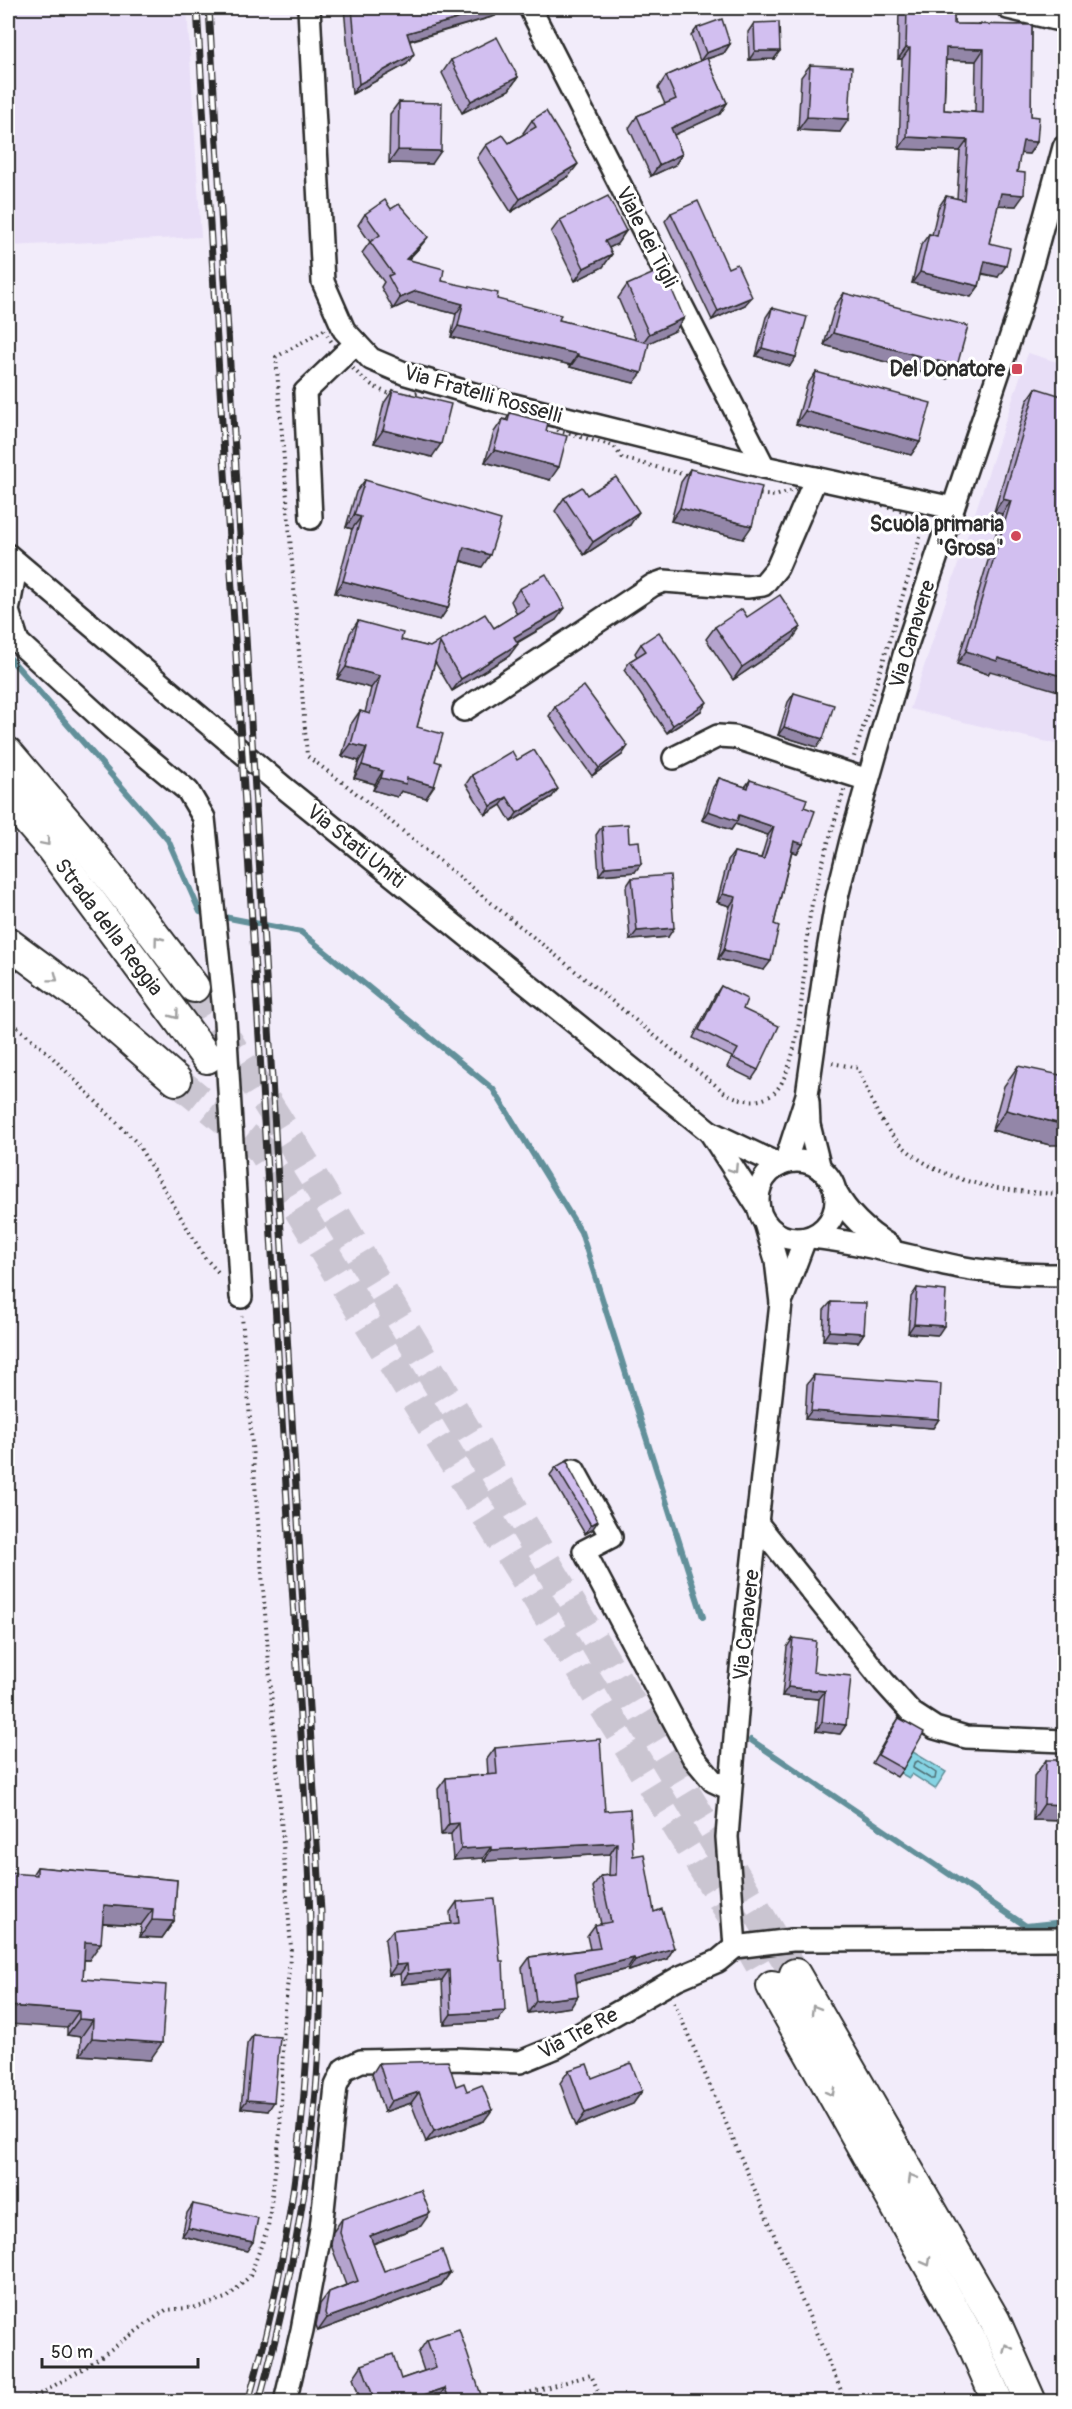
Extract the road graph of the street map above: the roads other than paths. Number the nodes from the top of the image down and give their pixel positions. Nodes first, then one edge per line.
1 (309, 8) edge
2 (530, 8) edge
3 (1008, 8) edge
4 (1065, 21) edge
5 (1065, 147) edge
6 (1056, 208) edge
7 (357, 343) junction
8 (764, 467) junction
9 (813, 483) junction
10 (953, 508) junction
11 (311, 518) dead end
12 (12, 559) edge
13 (464, 710) dead end
14 (8, 753) edge
15 (674, 758) dead end
16 (859, 777) junction
17 (8, 798) edge
18 (8, 943) edge
19 (194, 987) tunnel mouth
20 (207, 1058) dead end
21 (176, 1080) tunnel mouth
22 (807, 1095) junction
23 (710, 1132) junction
24 (782, 1164) junction
25 (820, 1169) junction
26 (835, 1191) junction
27 (761, 1215) junction
28 (808, 1238) junction
29 (909, 1256) junction
30 (1065, 1275) edge
31 (241, 1297) road end
32 (781, 1303) junction
33 (574, 1470) edge
34 (757, 1523) junction
35 (1065, 1741) edge
36 (730, 1789) junction
37 (1065, 1939) edge
38 (735, 1947) junction
39 (285, 2402) edge
40 (998, 2402) edge
41 (1031, 2402) edge

1 - 7 street, Via Fratelli Rosselli
2 - 8 street, Viale dei Tigli
3 - 4 street
5 - 6 street, Via Canavere
6 - 10 street, Via Canavere
7 - 8 street, Via Fratelli Rosselli
7 - 11 street
8 - 9 street, Via Fratelli Rosselli
9 - 10 street, Via Fratelli Rosselli
9 - 13 street
10 - 16 street, Via Canavere
12 - 23 street, Via Stati Uniti
12 - 31 street
19 -> 14 highway
15 - 16 street
16 - 22 street, Via Canavere
17 -> 20 highway, Strada della Reggia
18 -> 21 highway
22 - 24 street, Via Canavere
22 - 25 street, Via Canavere
23 - 24 street, Via Stati Uniti
23 -> 27 street, Via Stati Uniti
24 - 25 street
24 - 27 street
25 - 26 street
26 - 28 street
26 - 29 street
27 - 28 street
27 - 32 street, Via Canavere
28 - 29 street
28 - 32 street, Via Canavere
29 - 30 street
32 - 34 street, Via Canavere
33 - 36 street
34 - 35 street
34 - 36 street, Via Canavere
36 - 38 street, Via Canavere
37 - 38 street, Via Tre Re
38 - 39 street, Via Tre Re
41 -> 40 highway

